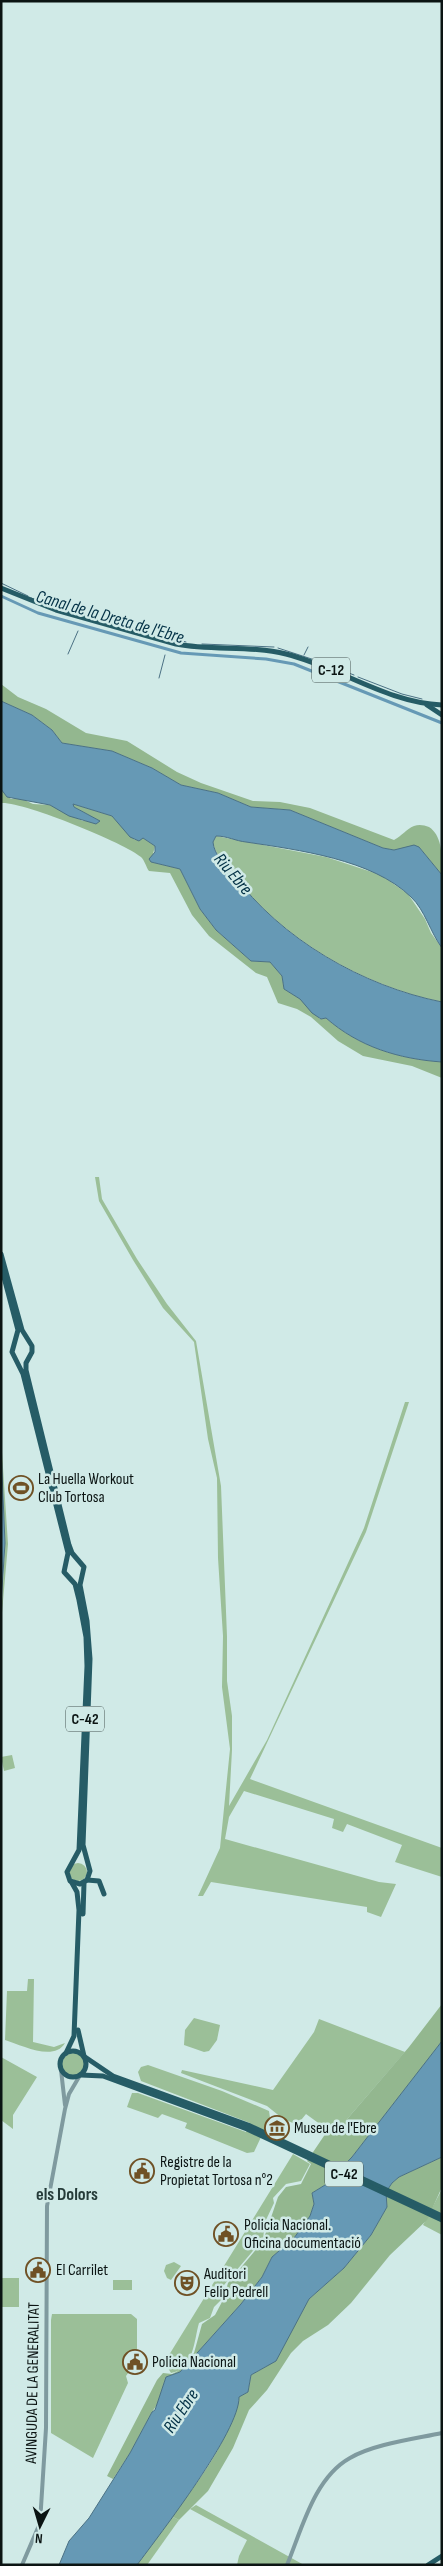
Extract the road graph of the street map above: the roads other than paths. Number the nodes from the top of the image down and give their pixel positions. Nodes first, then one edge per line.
1 (1, 588) edge
2 (427, 704) junction
3 (442, 706) edge
4 (440, 714) edge
5 (1, 1254) edge
6 (1, 1266) edge
7 (16, 1340) junction
8 (28, 1340) junction
9 (29, 1357) junction
10 (16, 1358) junction
11 (78, 1560) junction
12 (66, 1562) junction
13 (80, 1578) junction
14 (68, 1579) junction
15 (74, 1862) junction
16 (87, 1865) junction
17 (86, 1882) junction
18 (72, 1883) junction
19 (104, 1894) dead end
20 (66, 2054) junction
21 (84, 2057) junction
22 (61, 2070) junction
23 (80, 2076) junction
24 (65, 2109) junction
25 (247, 2127) junction
26 (442, 2216) edge
27 (442, 2220) edge
28 (442, 2433) edge
29 (442, 2556) edge
30 (439, 2560) edge
31 (22, 2565) edge
32 (287, 2565) edge
33 (428, 2565) edge

1 - 2 main road, C-12
2 - 3 main road, C-12
2 - 4 main road
3 - 4 main road
5 - 8 main road, C-42
6 - 7 main road, C-42
7 - 8 main road
7 - 10 main road, C-42
8 - 9 main road, C-42
9 - 10 main road
9 - 11 main road, C-42
10 - 12 main road, C-42
11 - 12 main road
11 - 13 main road, C-42
12 - 14 main road, C-42
13 - 14 main road
13 - 16 main road, C-42
14 - 15 main road, C-42
15 - 16 main road
15 - 18 main road, C-42
16 - 17 main road, C-42
17 - 18 main road
17 - 19 main road
17 - 21 main road, C-42
18 - 20 main road, C-42
20 - 21 main road, C-42
20 - 22 main road, C-42
21 - 23 main road, C-42
21 - 25 main road, C-42
22 - 23 main road, C-42
22 - 24 street
23 - 24 street
23 - 25 main road, C-42
24 - 31 street, AVINGUDA DE LA GENERALITAT
25 - 26 main road, C-42
25 - 27 main road, C-42
28 - 32 street
29 - 30 main road
30 - 33 main road

